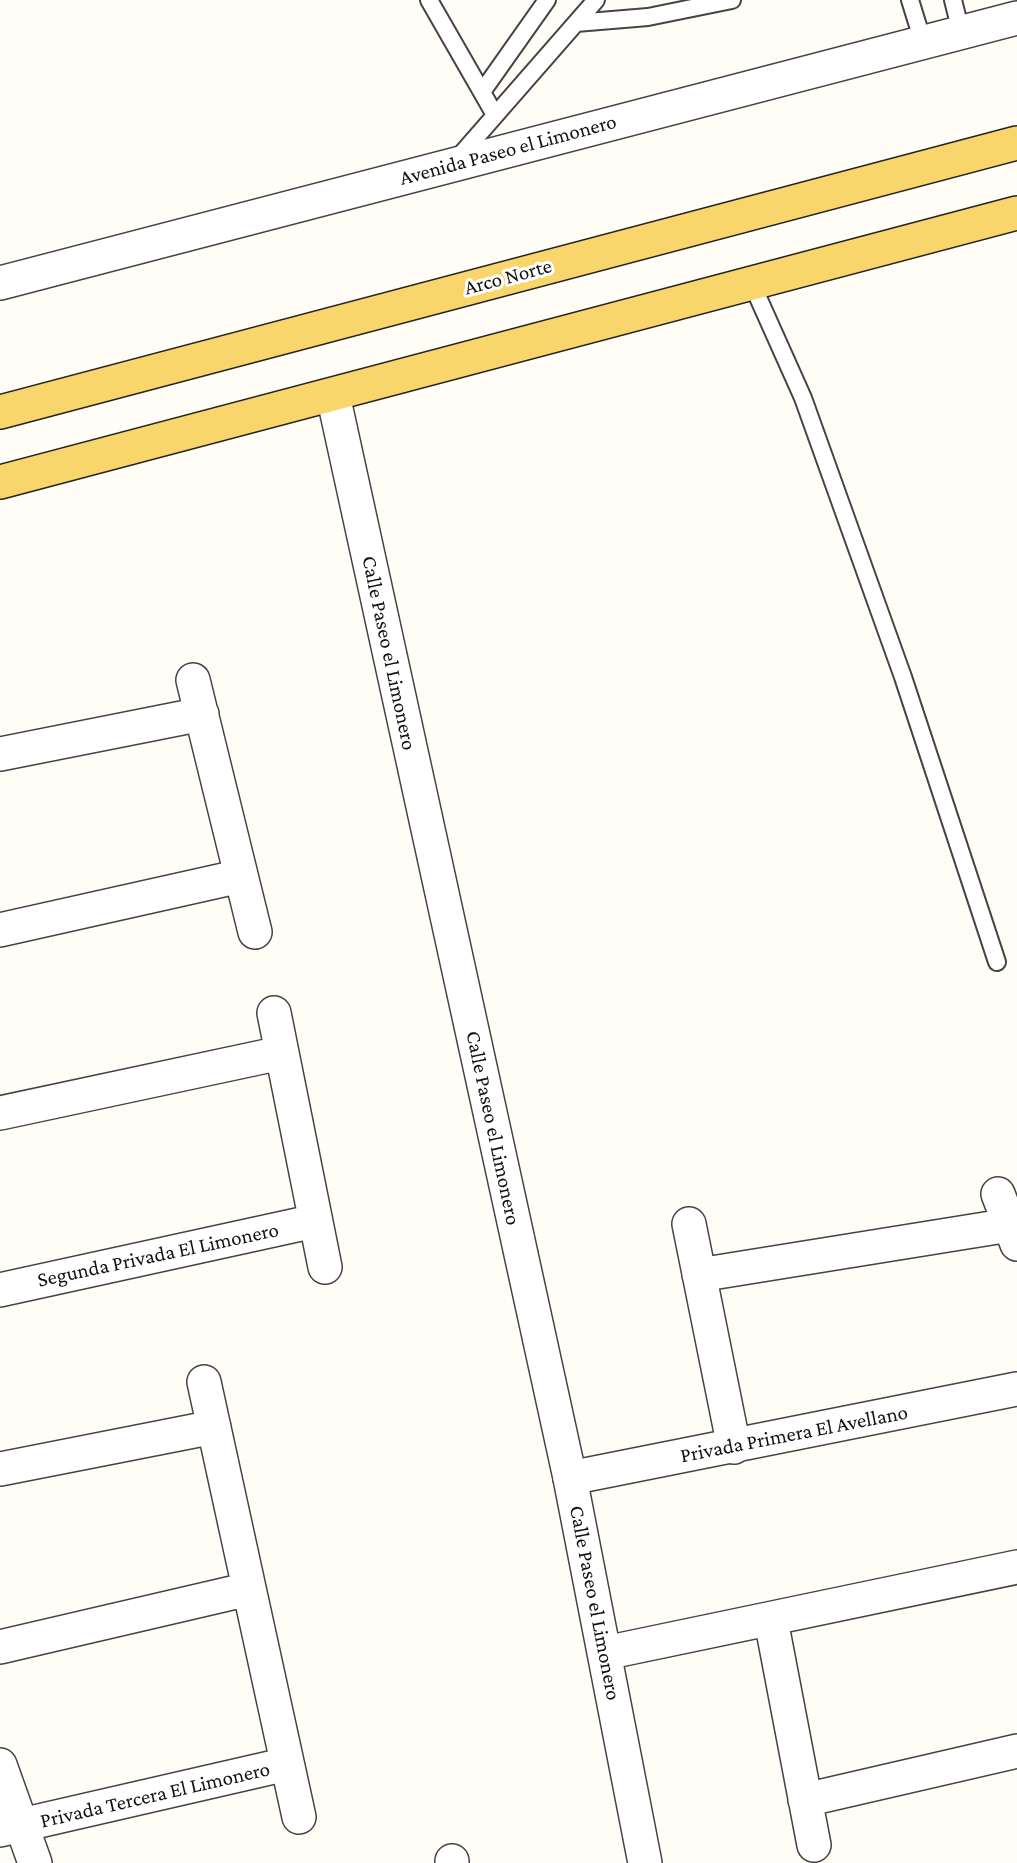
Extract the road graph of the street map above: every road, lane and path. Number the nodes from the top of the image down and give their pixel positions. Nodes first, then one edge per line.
1 (429, 0) edge
2 (547, 0) edge
3 (596, 0) edge
4 (732, 0) edge
5 (910, 0) edge
6 (952, 0) edge
7 (1017, 18) edge
8 (576, 23) junction
9 (961, 32) junction
10 (923, 42) junction
11 (482, 92) junction
12 (495, 115) junction
13 (1017, 143) edge
14 (452, 164) junction
15 (1017, 213) edge
16 (0, 282) edge
17 (752, 284) junction
18 (333, 395) junction
19 (0, 412) edge
20 (0, 482) edge
21 (193, 680) dead end
22 (202, 714) junction
23 (0, 754) edge
24 (242, 876) junction
25 (0, 930) edge
26 (255, 932) dead end
27 (997, 962) dead end
28 (274, 1012) dead end
29 (281, 1053) junction
30 (0, 1113) edge
31 (998, 1194) dead end
32 (315, 1221) junction
33 (689, 1224) dead end
34 (1013, 1234) edge
35 (325, 1267) dead end
36 (699, 1275) junction
37 (0, 1290) edge
38 (204, 1382) dead end
39 (1017, 1389) edge
40 (214, 1427) junction
41 (734, 1447) junction
42 (0, 1468) edge
43 (570, 1478) junction
44 (1017, 1567) edge
45 (249, 1589) junction
46 (771, 1620) junction
47 (0, 1647) edge
48 (605, 1653) junction
49 (1017, 1751) edge
50 (287, 1764) junction
51 (0, 1765) edge
52 (805, 1800) junction
53 (299, 1817) dead end
54 (11, 1828) edge
55 (814, 1845) dead end
56 (35, 1863) edge
57 (645, 1863) edge

1 - 11 lane
2 - 11 lane
3 - 8 lane
4 - 8 lane
5 - 10 lane
6 - 9 lane
7 - 9 street, Avenida Paseo el Limonero
8 - 12 lane
9 - 10 street, Avenida Paseo el Limonero
10 - 14 street, Avenida Paseo el Limonero
11 - 12 lane
12 - 14 lane
13 - 19 main road, Arco Norte
14 - 16 street, Avenida Paseo el Limonero
15 - 17 main road
17 - 18 main road
17 - 27 lane
18 - 20 main road
18 - 43 street, Calle Paseo el Limonero
21 - 22 street
22 - 23 street
22 - 24 street
24 - 25 street
24 - 26 street
28 - 29 street
29 - 30 street
29 - 32 street
31 - 34 street
32 - 35 street
32 - 37 street, Segunda Privada El Limonero
33 - 36 street
34 - 36 street
36 - 41 street
38 - 40 street, Privada Tercera El Limonero
39 - 41 street, Privada Primera El Avellano
40 - 42 street
40 - 45 street, Privada Tercera El Limonero
41 - 43 street, Privada Primera El Avellano
43 - 48 street, Calle Paseo el Limonero
44 - 46 street
45 - 47 street
45 - 50 street, Privada Tercera El Limonero
46 - 48 street
46 - 52 street
48 - 57 street, Calle Paseo el Limonero
49 - 52 street
50 - 53 street, Privada Tercera El Limonero
50 - 54 street, Privada Tercera El Limonero
51 - 54 street
52 - 55 street
54 - 56 street

